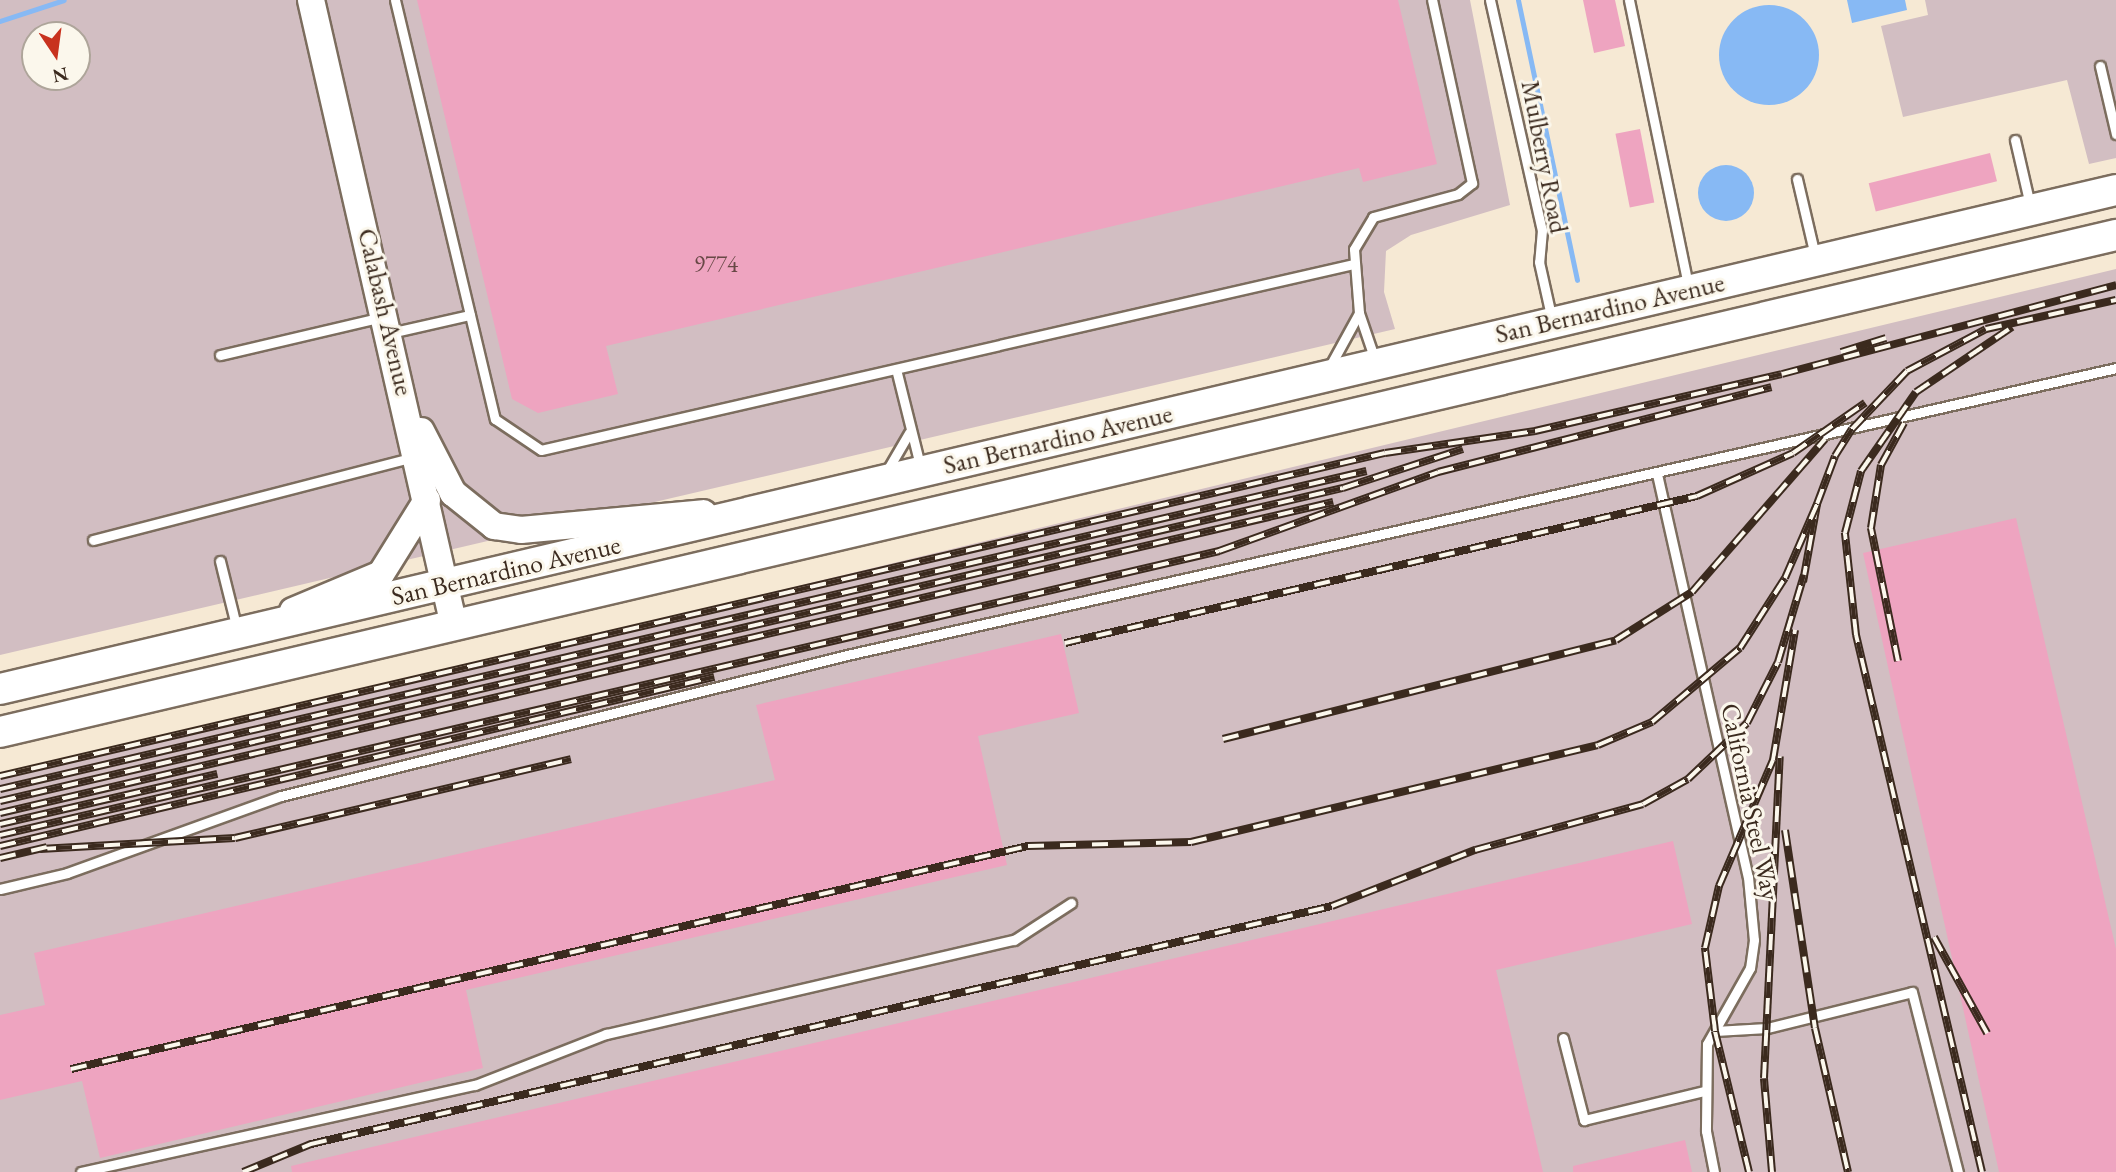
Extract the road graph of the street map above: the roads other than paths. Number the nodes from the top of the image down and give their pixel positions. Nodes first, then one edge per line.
1 (311, 0) edge
2 (395, 0) edge
3 (1432, 0) edge
4 (1490, 0) edge
5 (1629, 0) edge
6 (2100, 66) dead end
7 (2116, 134) edge
8 (2015, 140) dead end
9 (1797, 179) dead end
10 (2116, 190) edge
11 (2031, 210) junction
12 (2116, 235) edge
13 (1816, 261) junction
14 (1353, 264) junction
15 (1689, 291) junction
16 (1359, 313) junction
17 (470, 315) junction
18 (1553, 323) junction
19 (387, 325) junction
20 (220, 355) dead end
21 (1376, 365) junction
22 (2116, 368) edge
23 (896, 369) junction
24 (1314, 379) junction
25 (410, 417) junction
26 (909, 433) junction
27 (418, 455) junction
28 (1110, 471) junction
29 (922, 472) junction
30 (1657, 474) junction
31 (880, 482) junction
32 (427, 500) junction
33 (781, 506) junction
34 (93, 540) dead end
35 (220, 561) dead end
36 (647, 579) junction
37 (445, 585) junction
38 (454, 626) junction
39 (238, 634) junction
40 (0, 690) edge
41 (0, 732) edge
42 (0, 889) edge
43 (1072, 903) dead end
44 (1715, 1031) junction
45 (1563, 1038) dead end
46 (1704, 1091) junction
47 (81, 1172) edge
48 (1714, 1172) edge
49 (1958, 1172) edge

1 - 19 street, Calabash Avenue
2 - 17 lane
3 - 14 lane
4 - 18 lane, Mulberry Road
5 - 15 lane
6 - 7 lane
8 - 11 lane
9 - 13 lane
10 - 11 main road, San Bernardino Avenue
11 - 13 main road, San Bernardino Avenue
12 - 28 main road, San Bernardino Avenue
13 - 15 main road, San Bernardino Avenue
14 - 16 lane
14 - 23 lane
15 - 18 main road, San Bernardino Avenue
16 - 21 lane
16 - 24 lane
17 - 19 lane
17 - 23 lane
18 - 21 main road, San Bernardino Avenue
19 - 20 lane
19 - 25 street, Calabash Avenue
21 - 24 main road, San Bernardino Avenue
21 - 28 main road
22 - 30 lane
23 - 26 lane
24 - 29 main road, San Bernardino Avenue
25 - 27 street, Calabash Avenue
25 - 33 street
26 - 29 lane
26 - 31 lane
27 - 32 street, Calabash Avenue
27 - 34 lane
28 - 36 main road, San Bernardino Avenue
29 - 31 main road, San Bernardino Avenue
29 - 36 main road
30 - 42 lane
30 - 44 lane, California Steel Way
31 - 33 main road, San Bernardino Avenue
32 - 37 street, Calabash Avenue
32 - 39 street
33 - 37 main road, San Bernardino Avenue
35 - 39 lane
36 - 38 main road, San Bernardino Avenue
37 - 38 street, Calabash Avenue
37 - 39 main road, San Bernardino Avenue
38 - 41 main road, San Bernardino Avenue
39 - 40 main road, San Bernardino Avenue
43 - 47 lane
44 - 46 lane, California Steel Way
44 - 49 lane
45 - 46 lane
46 - 48 lane, California Steel Way

